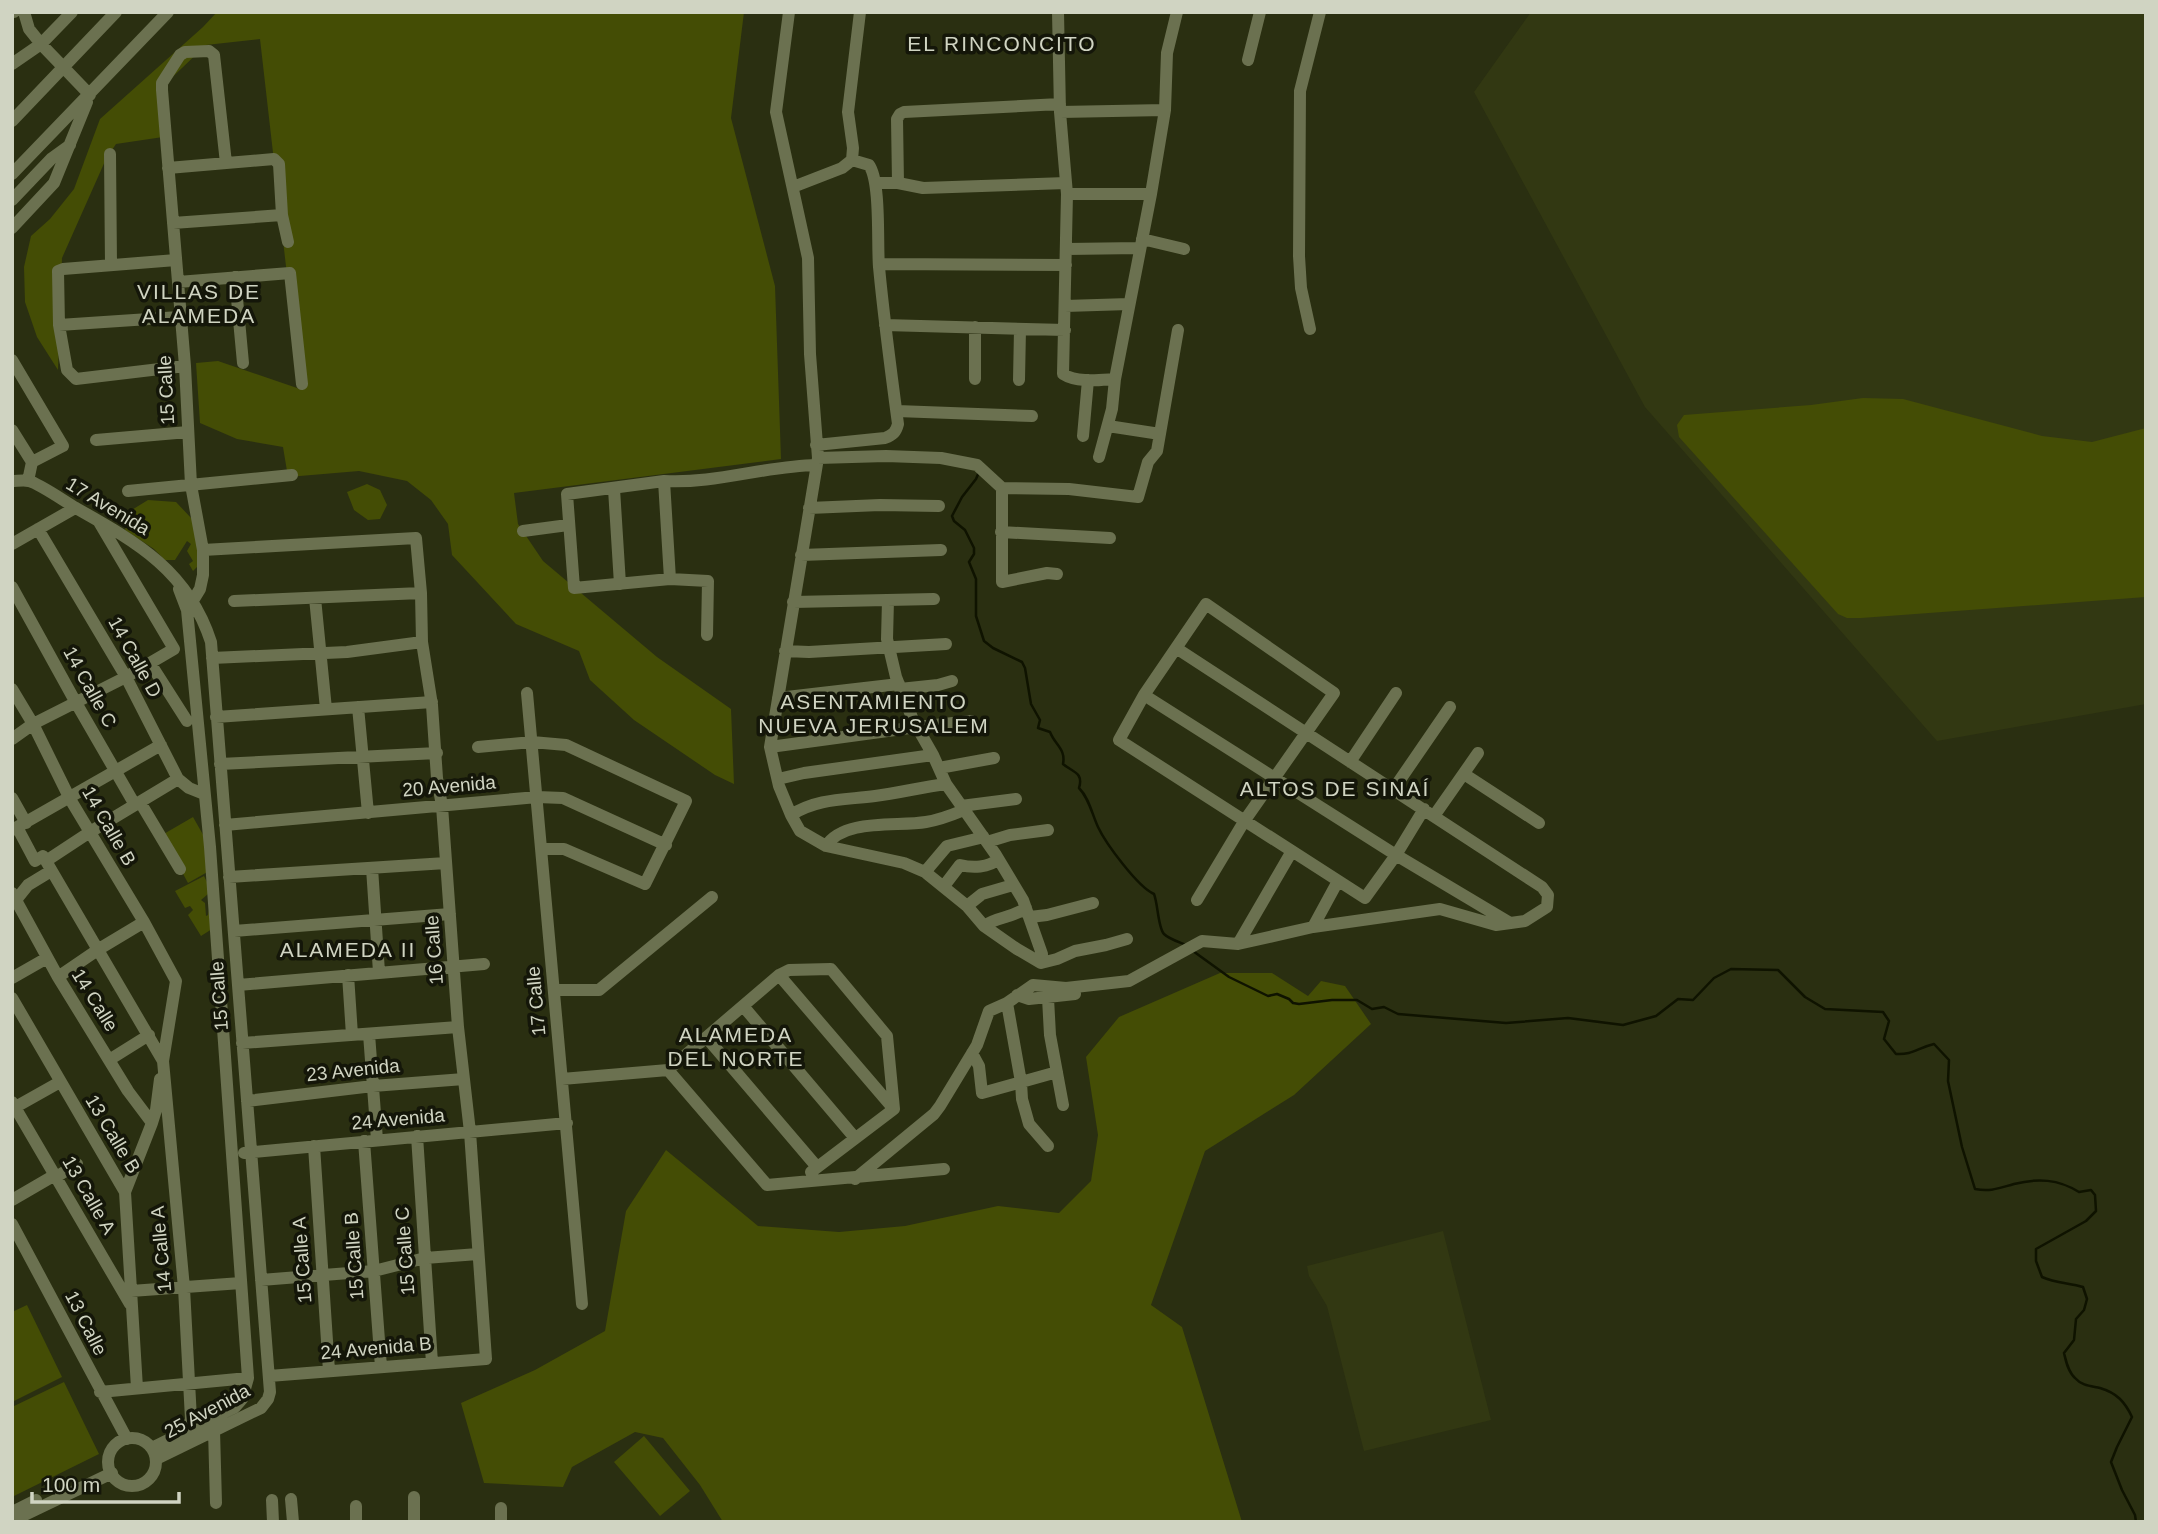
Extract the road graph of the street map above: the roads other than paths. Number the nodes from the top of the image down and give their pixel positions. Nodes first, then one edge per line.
1 (24, 12) edge
2 (72, 12) edge
3 (116, 12) edge
4 (168, 12) edge
5 (789, 12) edge
6 (860, 12) edge
7 (1058, 12) edge
8 (1177, 12) edge
9 (1260, 12) edge
10 (1320, 12) edge
11 (41, 44) junction
12 (1248, 60) dead end
13 (12, 64) edge
14 (63, 67) junction
15 (90, 95) junction
16 (1060, 108) junction
17 (1165, 110) junction
18 (12, 121) edge
19 (70, 145) junction
20 (110, 154) dead end
21 (852, 160) junction
22 (226, 163) junction
23 (168, 169) junction
24 (12, 174) edge
25 (875, 183) junction
26 (898, 183) junction
27 (793, 187) junction
28 (1067, 189) junction
29 (1151, 194) junction
30 (12, 200) edge
31 (282, 215) junction
32 (173, 223) junction
33 (12, 228) edge
34 (288, 242) dead end
35 (1141, 244) junction
36 (1067, 249) junction
37 (1184, 249) dead end
38 (176, 260) junction
39 (879, 264) junction
40 (111, 265) junction
41 (1066, 265) junction
42 (235, 277) junction
43 (178, 282) junction
44 (1129, 304) junction
45 (1065, 306) junction
46 (179, 317) junction
47 (59, 325) junction
48 (885, 325) junction
49 (975, 327) junction
50 (1020, 329) junction
51 (1065, 330) junction
52 (1178, 330) dead end
53 (1310, 330) dead end
54 (12, 360) edge
55 (243, 363) dead end
56 (185, 366) junction
57 (975, 379) dead end
58 (1115, 379) junction
59 (1018, 380) dead end
60 (1088, 380) junction
61 (302, 384) dead end
62 (897, 411) junction
63 (1032, 416) dead end
64 (1108, 426) junction
65 (12, 430) edge
66 (188, 432) junction
67 (1160, 434) junction
68 (1083, 436) dead end
69 (96, 440) dead end
70 (817, 456) junction
71 (1100, 457) dead end
72 (32, 462) junction
73 (292, 475) dead end
74 (12, 481) edge
75 (29, 481) junction
76 (664, 481) junction
77 (191, 485) junction
78 (1002, 488) junction
79 (614, 489) junction
80 (128, 491) dead end
81 (939, 506) dead end
82 (75, 508) junction
83 (809, 508) junction
84 (98, 521) junction
85 (568, 525) junction
86 (38, 529) junction
87 (523, 531) dead end
88 (1001, 532) junction
89 (1110, 538) dead end
90 (12, 544) edge
91 (203, 550) junction
92 (941, 550) dead end
93 (801, 555) junction
94 (1057, 574) dead end
95 (670, 579) junction
96 (620, 584) junction
97 (12, 587) edge
98 (421, 593) junction
99 (315, 598) junction
100 (934, 599) dead end
101 (888, 600) junction
102 (234, 601) dead end
103 (793, 602) junction
104 (190, 606) junction
105 (708, 635) dead end
106 (422, 642) junction
107 (946, 643) dead end
108 (890, 648) junction
109 (1175, 648) junction
110 (785, 651) junction
111 (320, 654) junction
112 (212, 658) junction
113 (150, 663) junction
114 (126, 677) junction
115 (952, 681) dead end
116 (900, 687) junction
117 (12, 689) edge
118 (527, 693) dead end
119 (1396, 693) dead end
120 (1144, 695) junction
121 (778, 698) junction
122 (75, 701) junction
123 (432, 702) junction
124 (358, 707) junction
125 (1450, 707) dead end
126 (326, 709) junction
127 (216, 717) junction
128 (187, 721) dead end
129 (971, 721) dead end
130 (33, 724) junction
131 (916, 726) junction
132 (1306, 733) junction
133 (12, 739) edge
134 (532, 742) junction
135 (161, 745) junction
136 (478, 747) dead end
137 (770, 747) junction
138 (437, 753) junction
139 (1478, 753) dead end
140 (933, 755) junction
141 (362, 757) junction
142 (993, 758) dead end
143 (1350, 762) junction
144 (220, 764) junction
145 (939, 768) junction
146 (116, 771) junction
147 (1464, 774) junction
148 (1275, 778) junction
149 (178, 779) junction
150 (778, 779) junction
151 (946, 784) junction
152 (1393, 790) junction
153 (204, 794) junction
154 (537, 797) junction
155 (12, 799) edge
156 (70, 799) junction
157 (1016, 799) dead end
158 (137, 803) junction
159 (442, 806) junction
160 (962, 808) junction
161 (368, 813) junction
162 (1429, 813) junction
163 (791, 815) junction
164 (1245, 820) junction
165 (1539, 823) dead end
166 (225, 825) junction
167 (18, 827) edge
168 (1048, 830) dead end
169 (90, 832) junction
170 (985, 839) junction
171 (666, 845) junction
172 (826, 846) junction
173 (542, 849) junction
174 (1292, 851) junction
175 (1396, 855) junction
176 (998, 859) junction
177 (446, 863) junction
178 (49, 866) junction
179 (372, 868) junction
180 (180, 869) dead end
181 (925, 872) junction
182 (229, 877) junction
183 (1338, 881) junction
184 (1013, 885) junction
185 (944, 886) junction
186 (712, 897) dead end
187 (1197, 900) dead end
188 (15, 902) edge
189 (1093, 903) dead end
190 (967, 906) junction
191 (1028, 913) junction
192 (450, 915) junction
193 (376, 920) junction
194 (144, 922) junction
195 (1510, 923) junction
196 (984, 926) junction
197 (1313, 927) junction
198 (233, 931) junction
199 (1127, 939) dead end
200 (1238, 944) junction
201 (99, 949) junction
202 (47, 958) junction
203 (1041, 963) junction
204 (484, 964) dead end
205 (454, 966) junction
206 (379, 972) junction
207 (348, 975) junction
208 (779, 975) junction
209 (58, 977) junction
210 (12, 978) edge
211 (176, 981) joint
212 (238, 985) junction
213 (1086, 985) junction
214 (554, 990) junction
215 (1019, 995) junction
216 (12, 998) edge
217 (1048, 998) junction
218 (743, 1006) junction
219 (458, 1027) junction
220 (369, 1034) junction
221 (149, 1035) junction
222 (352, 1035) junction
223 (706, 1038) junction
224 (242, 1043) junction
225 (972, 1053) junction
226 (109, 1060) junction
227 (163, 1061) junction
228 (668, 1070) junction
229 (1056, 1072) junction
230 (464, 1079) junction
231 (562, 1079) junction
232 (60, 1082) junction
233 (1021, 1082) junction
234 (373, 1086) junction
235 (247, 1101) junction
236 (1063, 1105) dead end
237 (13, 1106) edge
238 (894, 1109) junction
239 (152, 1123) junction
240 (566, 1123) junction
241 (470, 1132) junction
242 (417, 1136) junction
243 (855, 1138) junction
244 (370, 1141) junction
245 (314, 1146) junction
246 (1048, 1146) dead end
247 (252, 1152) junction
248 (233, 1154) junction
249 (77, 1164) dead end
250 (817, 1167) junction
251 (944, 1169) dead end
252 (55, 1176) junction
253 (855, 1179) junction
254 (795, 1183) junction
255 (125, 1192) junction
256 (12, 1200) edge
257 (14, 1229) edge
258 (478, 1254) junction
259 (425, 1258) junction
260 (374, 1271) junction
261 (323, 1275) junction
262 (261, 1280) junction
263 (241, 1283) junction
264 (184, 1288) junction
265 (131, 1291) junction
266 (582, 1304) dead end
267 (132, 1307) junction
268 (486, 1359) joint
269 (432, 1363) junction
270 (381, 1367) junction
271 (329, 1371) junction
272 (269, 1376) junction
273 (189, 1384) junction
274 (247, 1384) junction
275 (136, 1388) junction
276 (100, 1392) junction
277 (270, 1392) joint
278 (214, 1430) junction
279 (187, 1432) junction
280 (127, 1439) junction
281 (154, 1454) junction
282 (110, 1469) junction
283 (414, 1497) dead end
284 (291, 1499) dead end
285 (272, 1500) dead end
286 (216, 1503) dead end
287 (356, 1506) dead end
288 (501, 1508) dead end
289 (12, 1512) edge
290 (33, 1517) edge
291 (12, 1521) edge
292 (273, 1522) edge
293 (293, 1522) edge
294 (356, 1522) edge
295 (414, 1522) edge
296 (500, 1522) edge

1 - 11 street
2 - 11 street
3 - 14 street
4 - 15 street
5 - 27 street
6 - 21 street
7 - 16 street
8 - 17 street
9 - 12 street
10 - 53 street
11 - 13 street
11 - 14 street
14 - 15 street
14 - 18 street
15 - 19 street
15 - 24 street
16 - 17 street
16 - 26 street
16 - 28 street
17 - 29 street
19 - 30 street
19 - 33 street
20 - 40 street
21 - 25 street
21 - 27 street
22 - 23 street
22 - 23 street, 15 Calle
22 - 31 street
23 - 32 street, 15 Calle
25 - 26 street
25 - 39 street
26 - 28 street
27 - 70 street
28 - 29 street
28 - 36 street
29 - 35 street
31 - 32 street
31 - 34 street
32 - 38 street, 15 Calle
35 - 36 street
35 - 37 street
35 - 44 street
36 - 41 street
38 - 40 street
38 - 43 street, 15 Calle
39 - 41 street
39 - 48 street
40 - 47 street
41 - 45 street
42 - 43 street
42 - 55 street
42 - 61 street
43 - 46 street, 15 Calle
44 - 45 street
44 - 58 street
45 - 51 street
46 - 47 street
46 - 56 street, 15 Calle
47 - 56 street
48 - 49 street
48 - 62 street
49 - 50 street
49 - 57 street
50 - 51 street
50 - 59 street
51 - 60 street
52 - 67 street
54 - 72 street
56 - 66 street, 15 Calle
58 - 60 street
58 - 64 street
60 - 68 street
62 - 63 street
62 - 70 street
64 - 67 street
64 - 71 street
65 - 72 street
66 - 69 street
66 - 77 street, 15 Calle
67 - 78 street
70 - 76 street
70 - 78 street
70 - 83 street
72 - 75 street
73 - 77 street
74 - 75 street
75 - 82 street, 17 Avenida
76 - 79 street
76 - 95 street
77 - 80 street
77 - 91 street, 15 Calle
78 - 88 street
79 - 85 street
79 - 96 street
81 - 83 street
82 - 84 street, 17 Avenida
82 - 86 street
83 - 93 street
84 - 104 street, 17 Avenida
84 - 113 street
85 - 87 street
85 - 96 street
86 - 90 street
86 - 114 street, 14 Calle D
88 - 89 street
88 - 94 street
91 - 98 street, 16 Calle
91 - 104 street, 15 Calle
92 - 93 street
93 - 103 street
95 - 96 street
95 - 105 street
97 - 122 street, 14 Calle C
98 - 99 street
98 - 106 street, 16 Calle
99 - 102 street
99 - 111 street
100 - 101 street
101 - 103 street
101 - 108 street
103 - 110 street
104 - 112 street, 15 Calle
104 - 153 street, 15 Calle
106 - 111 street
106 - 123 street, 16 Calle
107 - 108 street
108 - 110 street
108 - 116 street
109 - 120 street
109 - 132 street
109 - 132 street
110 - 121 street
111 - 112 street
111 - 126 street
112 - 127 street, 15 Calle
113 - 114 street
113 - 128 street
114 - 122 street
114 - 135 street, 14 Calle D
115 - 116 street
116 - 121 street
116 - 131 street
117 - 130 street, 14 Calle B
118 - 134 street, 17 Calle
119 - 143 street
120 - 148 street
120 - 164 street
121 - 137 street
122 - 130 street
122 - 146 street, 14 Calle C
123 - 124 street
123 - 138 street, 16 Calle
124 - 126 street
124 - 141 street
125 - 152 street
126 - 127 street
127 - 144 street, 15 Calle
129 - 131 street
130 - 133 street
130 - 156 street, 14 Calle B
131 - 137 street
131 - 140 street
132 - 143 street
132 - 148 street
134 - 136 street
134 - 154 street, 17 Calle
134 - 171 street
135 - 146 street
135 - 149 street, 14 Calle D
137 - 150 street
138 - 141 street
138 - 159 street, 16 Calle
139 - 147 street
140 - 145 street
140 - 150 street
141 - 144 street
141 - 161 street
142 - 145 street
143 - 152 street
144 - 166 street, 15 Calle
145 - 151 street
146 - 156 street
146 - 158 street, 14 Calle C
147 - 162 street
147 - 165 street
148 - 164 street
148 - 175 street
149 - 153 street
149 - 158 street
150 - 163 street
151 - 160 street
151 - 163 street
152 - 162 street
153 - 248 street, 15 Calle
154 - 159 street, 20 Avenida
154 - 171 street, 20 Avenida
154 - 173 street, 17 Calle
155 - 167 street, 14 Calle A
156 - 167 street
156 - 169 street, 14 Calle B
157 - 160 street
158 - 169 street
158 - 180 street, 14 Calle C
159 - 161 street, 20 Avenida
159 - 177 street, 16 Calle
160 - 170 street
160 - 172 street
161 - 166 street, 20 Avenida
162 - 175 street
162 - 195 street
163 - 172 street
164 - 174 street
164 - 187 street
166 - 182 street, 15 Calle
167 - 178 street, 14 Calle A
168 - 170 street
169 - 178 street
169 - 194 street, 14 Calle B
170 - 176 street
170 - 181 street
171 - 173 street
172 - 181 street
173 - 214 street, 17 Calle
174 - 183 street
174 - 200 street
175 - 183 street
175 - 195 street
176 - 184 street
176 - 185 street
177 - 179 street
177 - 192 street, 16 Calle
178 - 188 street
178 - 201 street, 14 Calle A
179 - 182 street
179 - 193 street
181 - 185 street
182 - 198 street, 15 Calle
183 - 197 street
184 - 190 street
184 - 191 street
185 - 190 street
186 - 214 street
188 - 202 street, 14 Calle
189 - 191 street
190 - 196 street
191 - 196 street
191 - 203 street
192 - 193 street
192 - 205 street, 16 Calle
193 - 198 street
193 - 206 street
194 - 201 street
194 - 211 street, 14 Calle B
195 - 197 street
196 - 203 street
197 - 200 street
198 - 212 street, 15 Calle
199 - 203 street
200 - 213 street
201 - 209 street
201 - 221 street, 14 Calle A
202 - 209 street, 14 Calle
202 - 210 street
204 - 205 street
205 - 206 street
205 - 219 street, 16 Calle
206 - 207 street
207 - 212 street
207 - 222 street
208 - 218 street
208 - 238 street
208 - 238 street
209 - 226 street, 14 Calle
211 - 227 street, 14 Calle A
212 - 224 street, 15 Calle
213 - 215 street
213 - 217 street
214 - 231 street, 17 Calle
215 - 217 street
215 - 225 street
215 - 233 street
216 - 232 street, 13 Calle B
217 - 229 street
218 - 223 street
218 - 243 street
219 - 220 street
219 - 230 street, 16 Calle
220 - 222 street
220 - 234 street
221 - 226 street
221 - 227 street, 14 Calle A
222 - 224 street
223 - 228 street
223 - 250 street
224 - 235 street, 15 Calle
225 - 233 street
225 - 253 street
226 - 239 street, 14 Calle
227 - 239 street
227 - 264 street, 14 Calle A
228 - 231 street
228 - 254 street
229 - 233 street
229 - 236 street
230 - 234 street, 23 Avenida
230 - 241 street, 16 Calle
231 - 240 street, 17 Calle
232 - 237 street
232 - 255 street, 13 Calle B
233 - 246 street
234 - 235 street, 23 Avenida
234 - 244 street
235 - 247 street, 15 Calle
237 - 252 street, 13 Calle A
238 - 243 street
239 - 255 street
240 - 241 street, 24 Avenida
240 - 266 street, 17 Calle
241 - 242 street, 24 Avenida
241 - 258 street, 16 Calle
242 - 244 street, 24 Avenida
242 - 259 street, 15 Calle C
243 - 250 street
244 - 245 street, 24 Avenida
244 - 260 street, 15 Calle B
245 - 247 street, 24 Avenida
245 - 261 street, 15 Calle A
247 - 248 street, 24 Avenida
247 - 262 street, 15 Calle
248 - 263 street, 15 Calle
249 - 252 street
250 - 254 street
251 - 253 street
252 - 256 street
252 - 267 street, 13 Calle A
253 - 254 street
255 - 265 street, 13 Calle B
257 - 276 street, 13 Calle
258 - 259 street
258 - 268 street, 16 Calle
259 - 260 street
259 - 269 street, 15 Calle C
260 - 261 street
260 - 270 street, 15 Calle B
261 - 262 street
261 - 271 street, 15 Calle A
262 - 272 street, 15 Calle
263 - 264 street
263 - 274 street, 15 Calle
264 - 265 street
264 - 273 street, 14 Calle A
265 - 267 street, 13 Calle B
267 - 275 street, 13 Calle B
268 - 269 street, 24 Avenida B
269 - 270 street, 24 Avenida B
270 - 271 street, 24 Avenida B
271 - 272 street, 24 Avenida B
272 - 277 street, 15 Calle
273 - 274 street
273 - 275 street
273 - 279 street, 14 Calle A
274 - 279 street, 25 Avenida
275 - 276 street
276 - 280 street, 13 Calle
277 - 278 street, 25 Avenida
278 - 281 street, 25 Avenida
278 - 286 street
279 - 281 street, 25 Avenida
280 - 281 street
280 - 282 street
281 - 282 street
282 - 289 street
282 - 290 street
283 - 295 street
284 - 293 street
285 - 292 street
287 - 294 street
288 - 296 street
290 - 291 street

